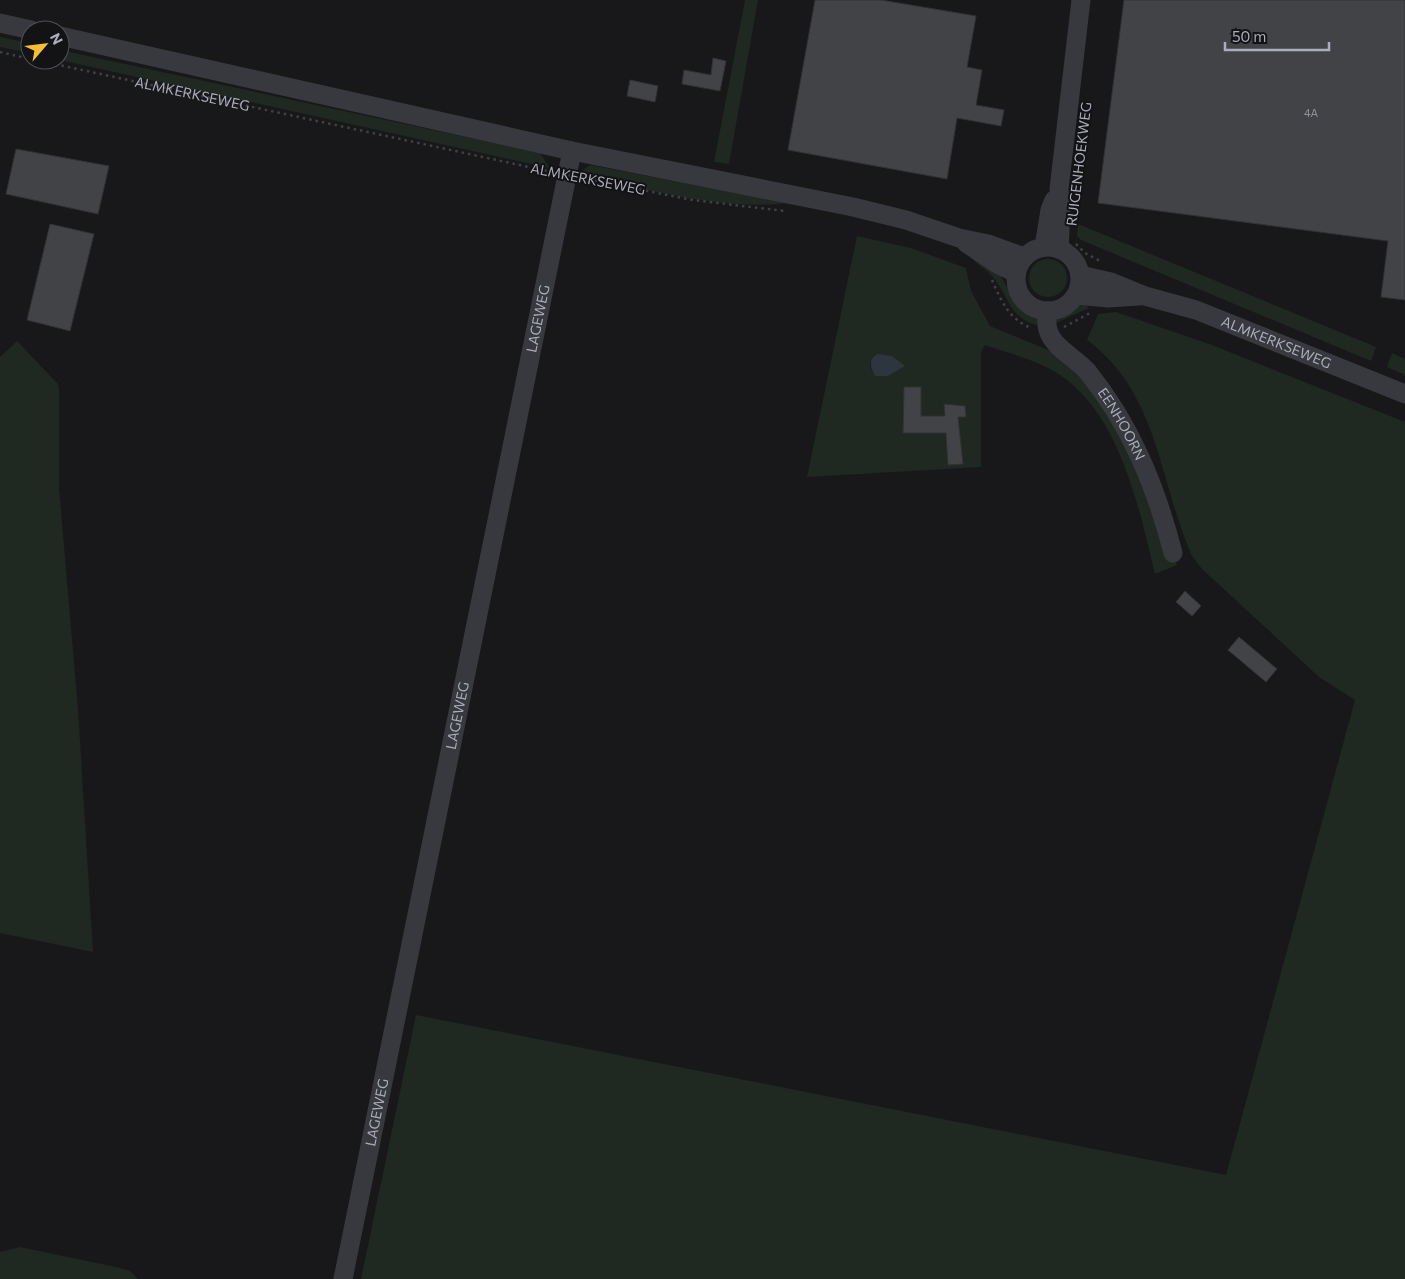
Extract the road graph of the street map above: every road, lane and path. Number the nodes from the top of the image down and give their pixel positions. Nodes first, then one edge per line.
1 (1081, 0) edge
2 (0, 23) edge
3 (20, 28) edge
4 (70, 38) edge
5 (0, 52) edge
6 (20, 57) edge
7 (70, 67) edge
8 (572, 151) junction
9 (567, 175) junction
10 (790, 212) dead end
11 (1059, 246) junction
12 (1020, 265) junction
13 (1080, 275) junction
14 (988, 276) dead end
15 (1076, 294) junction
16 (1108, 296) junction
17 (1047, 311) junction
18 (1048, 330) junction
19 (1405, 394) edge
20 (1174, 553) dead end
21 (343, 1279) edge

1 - 11 street, RUIGENHOEKWEG
2 - 3 street
4 - 8 street, ALMKERKSEWEG
5 - 6 path
7 - 9 path, ALMKERKSEWEG
8 - 9 street, LAGEWEG
8 - 12 street, ALMKERKSEWEG
9 - 10 path, ALMKERKSEWEG
9 - 21 street, LAGEWEG
11 - 12 street
11 - 13 street
11 - 16 path, RUIGENHOEKWEG
12 - 17 street
13 - 15 street
13 - 16 street, ALMKERKSEWEG
14 - 18 path
15 - 16 street, ALMKERKSEWEG
15 - 17 street
16 - 18 path
16 - 19 street, ALMKERKSEWEG
17 - 18 street
18 - 20 street, EENHOORN

